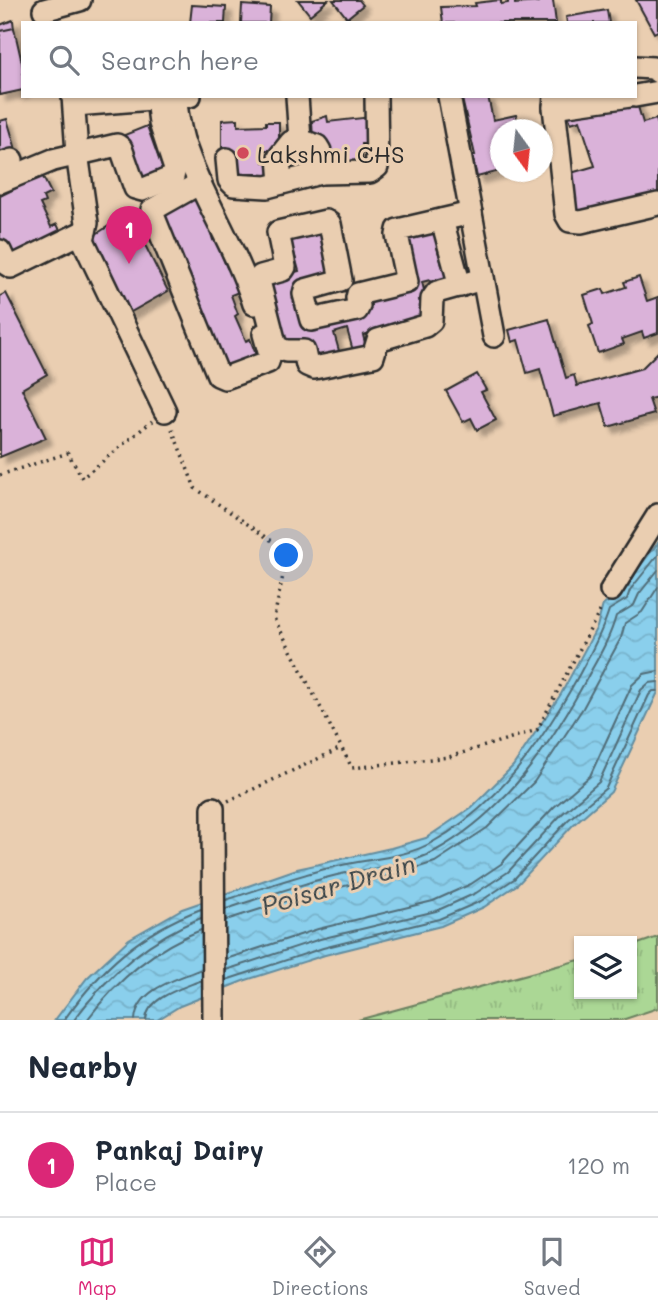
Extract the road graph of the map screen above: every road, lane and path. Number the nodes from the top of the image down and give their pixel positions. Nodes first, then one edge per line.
1 (80, 0) edge
2 (45, 11) edge
3 (652, 77) edge
4 (637, 92) edge
5 (174, 98) edge
6 (297, 98) edge
7 (376, 98) edge
8 (449, 98) edge
9 (607, 98) edge
10 (74, 101) edge
11 (554, 102) edge
12 (300, 140) junction
13 (77, 153) junction
14 (227, 159) dead end
15 (320, 173) junction
16 (0, 183) edge
17 (200, 183) junction
18 (281, 183) junction
19 (658, 204) edge
20 (471, 213) junction
21 (442, 220) junction
22 (85, 231) junction
23 (0, 251) edge
24 (483, 279) junction
25 (460, 286) junction
26 (494, 337) dead end
27 (165, 411) junction
28 (0, 475) edge
29 (658, 515) edge
30 (611, 590) joint
31 (341, 748) junction
32 (213, 808) joint
33 (214, 1020) edge

1 - 2 street
3 - 4 street
5 - 10 street
5 - 13 street
5 - 17 street
6 - 12 street
7 - 15 street
8 - 20 street
9 - 11 street
10 - 13 street
11 - 19 street
12 - 15 street
12 - 18 street
13 - 16 street
13 - 22 street
14 - 18 street
15 - 18 street
17 - 17 street
20 - 21 street
20 - 24 street
21 - 25 street
21 - 25 street
22 - 23 street
22 - 27 street
24 - 25 street
24 - 26 street
27 - 28 path
27 - 31 path
29 - 30 street
30 - 31 path
31 - 32 path
32 - 33 street

